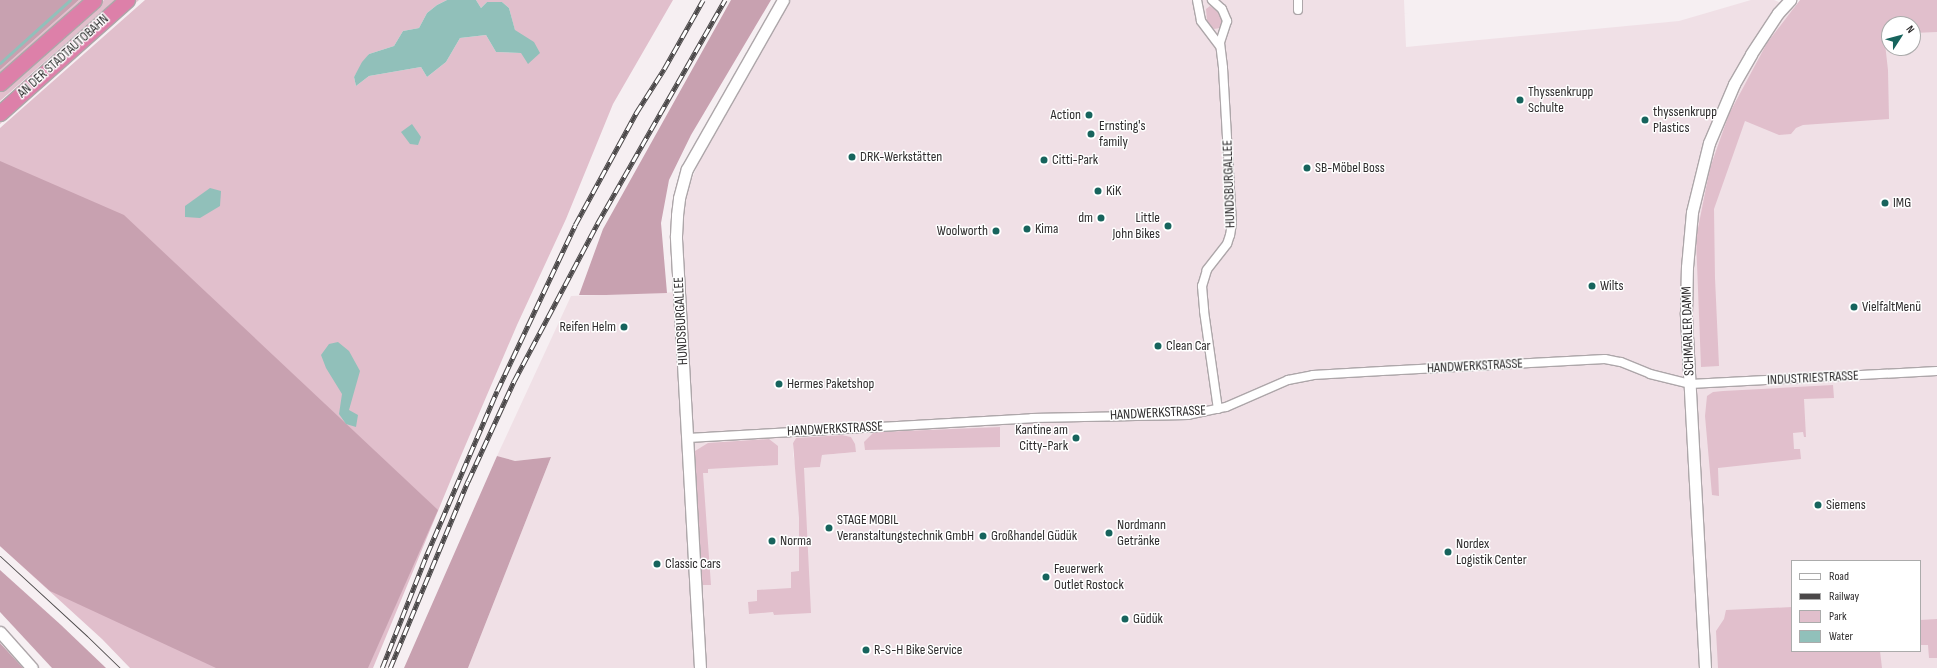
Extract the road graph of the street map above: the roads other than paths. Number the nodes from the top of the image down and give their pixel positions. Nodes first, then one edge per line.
1 (94, 0) edge
2 (127, 0) edge
3 (784, 0) edge
4 (1197, 0) edge
5 (1212, 0) edge
6 (1298, 0) edge
7 (1783, 0) edge
8 (1790, 0) edge
9 (1298, 10) dead end
10 (1778, 13) junction
11 (1220, 46) junction
12 (0, 83) edge
13 (0, 113) edge
14 (1937, 371) edge
15 (1690, 384) junction
16 (1218, 409) junction
17 (688, 438) junction
18 (0, 632) edge
19 (32, 668) edge
20 (700, 668) edge
21 (1705, 668) edge

1 - 12 highway, AN DER STADTAUTOBAHN
2 - 13 highway, AN DER STADTAUTOBAHN
3 - 17 street, HUNDSBURGALLEE
4 - 11 street, HUNDSBURGALLEE
5 - 11 street, HUNDSBURGALLEE
6 - 9 street
7 - 10 street, SCHMARLER DAMM
8 - 10 street, SCHMARLER DAMM
10 - 15 street, SCHMARLER DAMM
11 - 16 street, HUNDSBURGALLEE
14 - 15 street, INDUSTRIESTRASSE
15 - 16 street, HANDWERKSTRASSE
15 - 21 street, SCHMARLER DAMM
16 - 17 street, HANDWERKSTRASSE
17 - 20 street, HUNDSBURGALLEE
18 - 19 street

